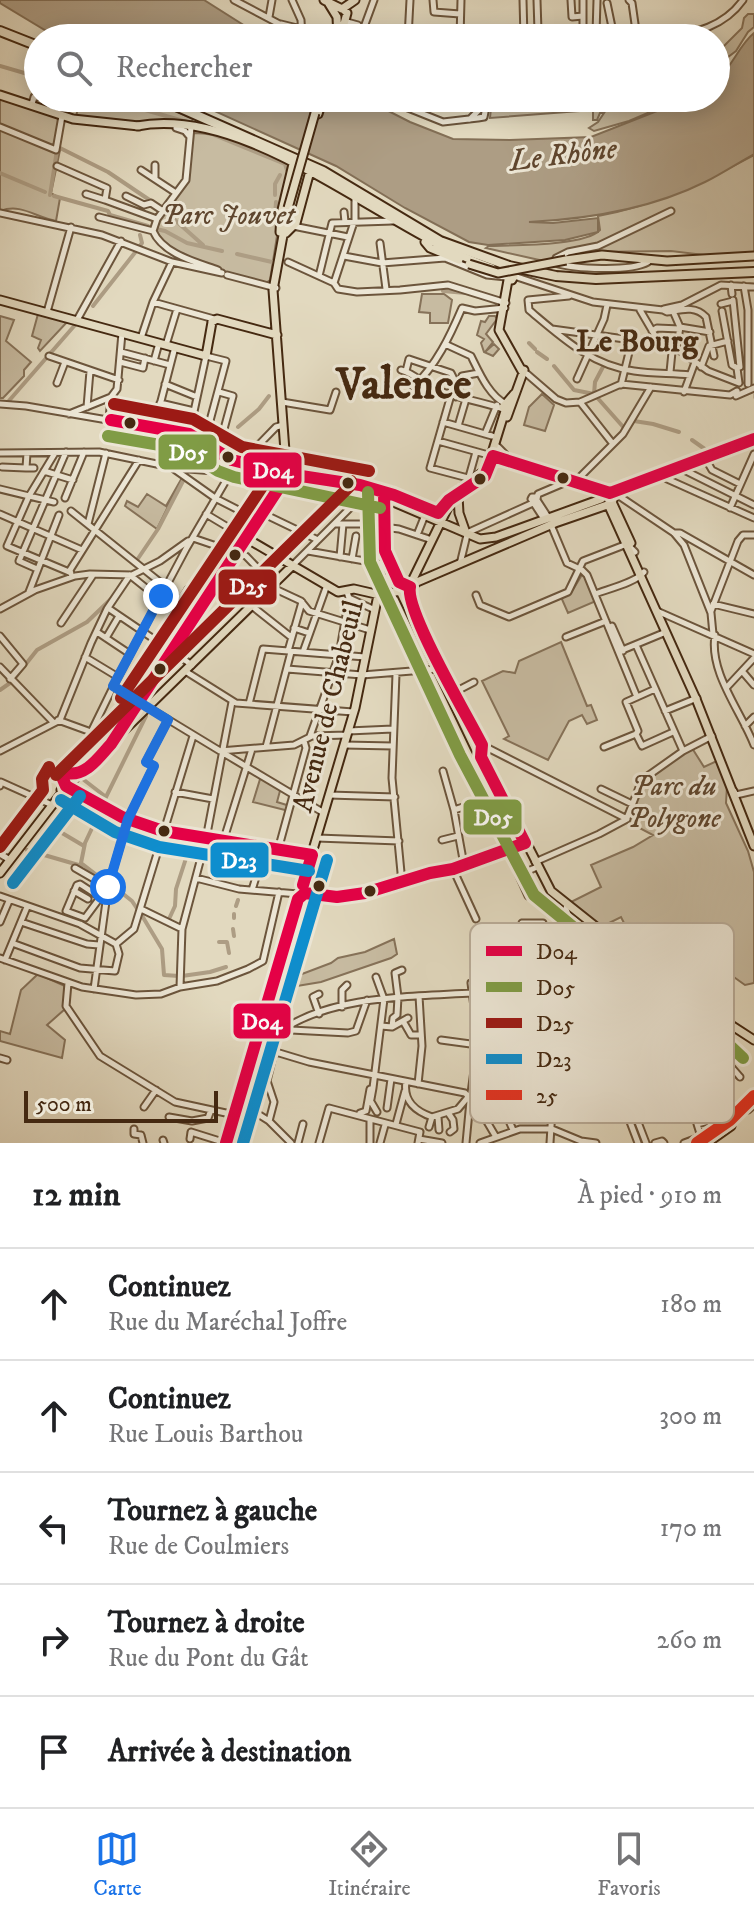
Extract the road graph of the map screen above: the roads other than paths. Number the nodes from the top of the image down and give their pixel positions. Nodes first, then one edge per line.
1 (234, 0) edge
2 (272, 0) edge
3 (292, 0) edge
4 (356, 0) edge
5 (374, 0) edge
6 (410, 0) edge
7 (433, 0) edge
8 (461, 0) edge
9 (523, 0) edge
10 (537, 0) edge
11 (571, 0) edge
12 (583, 0) edge
13 (597, 0) edge
14 (629, 0) edge
15 (743, 0) edge
16 (607, 3) dead end
17 (339, 11) edge
18 (460, 14) junction
19 (583, 16) junction
20 (269, 17) junction
21 (281, 24) edge
22 (299, 24) edge
23 (357, 24) edge
24 (365, 24) edge
25 (409, 24) edge
26 (460, 24) edge
27 (524, 24) edge
28 (538, 24) edge
29 (583, 24) edge
30 (596, 24) edge
31 (611, 24) edge
32 (635, 24) edge
33 (715, 24) edge
34 (0, 29) edge
35 (24, 38) edge
36 (0, 95) edge
37 (24, 98) edge
38 (56, 112) edge
39 (190, 112) edge
40 (203, 112) edge
41 (418, 112) edge
42 (484, 112) edge
43 (316, 114) joint
44 (62, 116) junction
45 (137, 126) junction
46 (0, 127) edge
47 (191, 131) junction
48 (155, 165) dead end
49 (57, 166) dead end
50 (291, 166) junction
51 (141, 170) dead end
52 (313, 173) junction
53 (155, 179) junction
54 (176, 193) junction
55 (86, 194) dead end
56 (126, 196) dead end
57 (291, 199) junction
58 (105, 200) junction
59 (355, 200) junction
60 (163, 211) junction
61 (284, 211) junction
62 (671, 211) dead end
63 (344, 212) dead end
64 (0, 213) edge
65 (99, 217) dead end
66 (297, 217) junction
67 (157, 219) junction
68 (393, 220) junction
69 (345, 222) junction
70 (355, 222) junction
71 (293, 226) junction
72 (71, 227) junction
73 (153, 231) junction
74 (286, 233) junction
75 (330, 233) junction
76 (348, 237) junction
77 (121, 241) junction
78 (380, 243) dead end
79 (429, 243) junction
80 (344, 256) junction
81 (583, 257) junction
82 (754, 258) edge
83 (431, 259) junction
84 (172, 262) junction
85 (288, 262) dead end
86 (648, 262) junction
87 (382, 263) junction
88 (566, 263) junction
89 (754, 269) edge
90 (223, 274) junction
91 (319, 276) junction
92 (512, 277) junction
93 (273, 285) junction
94 (334, 285) junction
95 (731, 285) junction
96 (744, 286) junction
97 (754, 287) edge
98 (386, 289) junction
99 (488, 296) junction
100 (570, 296) junction
101 (732, 299) junction
102 (0, 300) edge
103 (153, 302) junction
104 (721, 304) dead end
105 (505, 305) junction
106 (607, 305) junction
107 (177, 309) junction
108 (640, 309) junction
109 (751, 309) edge
110 (663, 310) junction
111 (485, 311) junction
112 (673, 311) junction
113 (722, 311) dead end
114 (47, 312) junction
115 (77, 320) junction
116 (214, 321) junction
117 (680, 328) junction
118 (551, 329) junction
119 (652, 331) junction
120 (710, 332) junction
121 (122, 333) junction
122 (276, 336) junction
123 (597, 336) junction
124 (141, 338) junction
125 (657, 339) junction
126 (632, 340) junction
127 (728, 341) junction
128 (445, 344) junction
129 (715, 344) junction
130 (167, 345) junction
131 (674, 350) junction
132 (121, 352) junction
133 (49, 356) dead end
134 (206, 356) junction
135 (589, 356) junction
136 (714, 356) dead end
137 (145, 358) junction
138 (154, 361) junction
139 (65, 362) junction
140 (120, 362) junction
141 (695, 362) junction
142 (170, 365) junction
143 (431, 366) junction
144 (701, 367) junction
145 (739, 368) junction
146 (749, 368) junction
147 (625, 370) junction
148 (90, 371) junction
149 (670, 372) junction
150 (479, 373) junction
151 (524, 373) junction
152 (690, 375) junction
153 (419, 378) junction
154 (577, 379) dead end
155 (119, 380) junction
156 (459, 380) junction
157 (57, 383) dead end
158 (739, 383) junction
159 (165, 384) junction
160 (619, 386) junction
161 (414, 387) dead end
162 (650, 388) junction
163 (748, 390) edge
164 (219, 392) junction
165 (336, 392) dead end
166 (684, 392) junction
167 (452, 395) junction
168 (111, 397) junction
169 (197, 397) junction
170 (466, 399) junction
171 (583, 400) junction
172 (282, 402) junction
173 (160, 403) junction
174 (0, 404) edge
175 (87, 407) junction
176 (214, 407) junction
177 (504, 407) junction
178 (194, 411) junction
179 (229, 411) junction
180 (69, 414) junction
181 (109, 419) junction
182 (443, 422) junction
183 (284, 425) junction
184 (458, 426) junction
185 (154, 428) junction
186 (189, 433) junction
187 (492, 436) junction
188 (753, 440) edge
189 (205, 441) junction
190 (438, 441) junction
191 (613, 444) junction
192 (498, 447) junction
193 (55, 452) junction
194 (66, 452) junction
195 (84, 452) junction
196 (0, 453) edge
197 (27, 453) junction
198 (106, 453) junction
199 (480, 453) junction
200 (754, 454) edge
201 (493, 458) junction
202 (705, 458) junction
203 (139, 460) junction
204 (683, 466) junction
205 (2, 467) edge
206 (26, 468) junction
207 (34, 468) dead end
208 (172, 468) junction
209 (537, 470) junction
210 (44, 471) junction
211 (231, 472) junction
212 (663, 474) junction
213 (56, 475) junction
214 (73, 480) junction
215 (286, 480) junction
216 (579, 480) junction
217 (740, 484) junction
218 (0, 489) edge
219 (365, 492) junction
220 (29, 496) junction
221 (735, 496) junction
222 (65, 498) junction
223 (215, 498) junction
224 (384, 498) junction
225 (607, 499) junction
226 (46, 500) junction
227 (534, 500) junction
228 (54, 502) junction
229 (754, 505) edge
230 (730, 508) junction
231 (447, 510) junction
232 (71, 511) junction
233 (459, 513) junction
234 (0, 514) edge
235 (206, 514) junction
236 (59, 515) junction
237 (260, 516) junction
238 (428, 516) junction
239 (754, 518) edge
240 (548, 520) junction
241 (18, 521) junction
242 (442, 522) junction
243 (88, 524) junction
244 (335, 524) junction
245 (343, 524) junction
246 (383, 526) junction
247 (33, 528) junction
248 (96, 529) junction
249 (462, 530) junction
250 (515, 530) junction
251 (674, 533) junction
252 (417, 535) junction
253 (754, 535) edge
254 (50, 536) junction
255 (356, 536) dead end
256 (193, 538) junction
257 (246, 538) junction
258 (519, 539) junction
259 (318, 540) junction
260 (433, 540) junction
261 (623, 542) junction
262 (82, 550) junction
263 (308, 551) junction
264 (237, 552) junction
265 (635, 552) junction
266 (23, 553) junction
267 (340, 557) junction
268 (352, 559) junction
269 (40, 560) junction
270 (383, 560) junction
271 (730, 562) junction
272 (460, 564) junction
273 (292, 566) junction
274 (37, 569) junction
275 (141, 569) junction
276 (579, 569) junction
277 (72, 574) junction
278 (93, 574) junction
279 (642, 574) junction
280 (130, 575) junction
281 (754, 575) edge
282 (218, 580) junction
283 (327, 585) junction
284 (272, 586) junction
285 (166, 587) junction
286 (405, 588) junction
287 (29, 592) junction
288 (345, 594) junction
289 (595, 594) junction
290 (378, 595) junction
291 (476, 595) dead end
292 (160, 599) junction
293 (205, 600) junction
294 (303, 602) junction
295 (713, 604) junction
296 (252, 606) junction
297 (108, 608) junction
298 (0, 609) edge
299 (175, 610) junction
300 (375, 610) junction
301 (658, 611) junction
302 (711, 613) junction
303 (754, 614) edge
304 (316, 615) junction
305 (119, 616) junction
306 (606, 619) junction
307 (61, 623) dead end
308 (190, 623) junction
309 (345, 623) junction
310 (294, 628) junction
311 (370, 630) junction
312 (666, 630) junction
313 (97, 632) junction
314 (142, 632) junction
315 (309, 633) junction
316 (714, 634) junction
317 (0, 636) edge
318 (291, 637) junction
319 (566, 637) dead end
320 (106, 638) junction
321 (156, 641) junction
322 (636, 645) junction
323 (171, 651) junction
324 (290, 651) junction
325 (621, 651) junction
326 (303, 652) junction
327 (130, 654) junction
328 (339, 655) junction
329 (754, 656) edge
330 (85, 657) junction
331 (365, 657) junction
332 (192, 665) junction
333 (0, 667) edge
334 (287, 669) junction
335 (438, 669) junction
336 (185, 671) junction
337 (742, 671) junction
338 (332, 673) junction
339 (396, 674) junction
340 (362, 675) junction
341 (118, 677) junction
342 (10, 679) junction
343 (151, 681) junction
344 (474, 682) dead end
345 (754, 685) edge
346 (113, 686) junction
347 (727, 687) junction
348 (655, 689) junction
349 (451, 694) junction
350 (637, 697) junction
351 (694, 699) junction
352 (138, 702) junction
353 (232, 702) junction
354 (248, 704) junction
355 (276, 706) junction
356 (148, 708) junction
357 (319, 710) junction
358 (665, 711) junction
359 (353, 712) junction
360 (754, 717) edge
361 (168, 720) junction
362 (57, 722) junction
363 (745, 726) junction
364 (393, 729) junction
365 (752, 730) edge
366 (91, 732) junction
367 (120, 732) junction
368 (347, 732) junction
369 (673, 732) junction
370 (636, 734) junction
371 (193, 736) junction
372 (713, 738) junction
373 (307, 739) junction
374 (753, 743) edge
375 (344, 745) junction
376 (393, 746) junction
377 (266, 747) junction
378 (604, 747) dead end
379 (252, 749) junction
380 (480, 749) junction
381 (0, 751) edge
382 (683, 751) junction
383 (223, 752) junction
384 (722, 758) junction
385 (246, 767) junction
386 (443, 771) dead end
387 (71, 781) junction
388 (1, 784) edge
389 (732, 785) junction
390 (601, 789) dead end
391 (754, 791) edge
392 (175, 792) junction
393 (293, 795) junction
394 (329, 795) junction
395 (500, 795) junction
396 (738, 795) junction
397 (395, 797) junction
398 (214, 799) junction
399 (632, 804) junction
400 (52, 805) junction
401 (454, 810) junction
402 (324, 813) junction
403 (128, 819) junction
404 (627, 819) junction
405 (163, 831) junction
406 (754, 834) edge
407 (458, 836) junction
408 (317, 838) junction
409 (206, 839) junction
410 (442, 840) dead end
411 (399, 841) junction
412 (223, 842) junction
413 (524, 842) junction
414 (754, 846) edge
415 (265, 848) junction
416 (507, 849) junction
417 (278, 850) junction
418 (0, 854) edge
419 (312, 855) junction
420 (10, 860) junction
421 (464, 865) junction
422 (536, 865) junction
423 (75, 868) dead end
424 (453, 869) junction
425 (0, 873) edge
426 (519, 875) junction
427 (196, 878) junction
428 (402, 883) junction
429 (108, 887) junction
430 (252, 890) junction
431 (74, 891) junction
432 (279, 892) junction
433 (300, 895) junction
434 (0, 896) edge
435 (528, 896) dead end
436 (99, 897) junction
437 (88, 899) dead end
438 (106, 901) junction
439 (12, 902) junction
440 (567, 904) junction
441 (27, 907) junction
442 (141, 909) junction
443 (476, 919) dead end
444 (0, 922) edge
445 (21, 922) junction
446 (522, 923) edge
447 (543, 923) edge
448 (571, 923) edge
449 (591, 923) edge
450 (182, 929) junction
451 (100, 934) junction
452 (12, 943) junction
453 (116, 944) junction
454 (99, 945) junction
455 (2, 959) edge
456 (97, 969) junction
457 (402, 970) dead end
458 (376, 977) dead end
459 (68, 983) junction
460 (347, 985) dead end
461 (180, 987) junction
462 (94, 989) junction
463 (470, 993) edge
464 (319, 994) dead end
465 (419, 996) junction
466 (398, 997) junction
467 (384, 999) junction
468 (367, 1000) junction
469 (288, 1001) dead end
470 (342, 1007) junction
471 (319, 1014) junction
472 (287, 1026) junction
473 (381, 1026) junction
474 (392, 1027) junction
475 (734, 1028) edge
476 (421, 1035) junction
477 (441, 1040) dead end
478 (470, 1043) edge
479 (754, 1043) edge
480 (259, 1046) junction
481 (274, 1052) junction
482 (0, 1058) edge
483 (7, 1060) dead end
484 (734, 1070) edge
485 (375, 1076) junction
486 (740, 1077) dead end
487 (391, 1079) junction
488 (406, 1082) junction
489 (418, 1084) junction
490 (156, 1090) junction
491 (405, 1090) junction
492 (754, 1096) edge
493 (470, 1098) junction
494 (366, 1101) junction
495 (239, 1102) junction
496 (752, 1106) edge
497 (144, 1107) dead end
498 (387, 1108) dead end
499 (211, 1110) junction
500 (377, 1112) dead end
501 (360, 1113) dead end
502 (423, 1114) junction
503 (449, 1114) junction
504 (235, 1115) junction
505 (734, 1116) edge
506 (169, 1117) dead end
507 (435, 1117) junction
508 (370, 1120) junction
509 (418, 1120) dead end
510 (269, 1121) junction
511 (487, 1123) edge
512 (510, 1123) edge
513 (552, 1123) edge
514 (634, 1123) edge
515 (636, 1123) edge
516 (701, 1123) edge
517 (728, 1123) edge
518 (734, 1123) edge
519 (734, 1123) edge
520 (303, 1124) dead end
521 (396, 1124) dead end
522 (385, 1125) junction
523 (429, 1127) dead end
524 (134, 1129) dead end
525 (552, 1129) junction
526 (439, 1130) dead end
527 (513, 1131) junction
528 (450, 1132) dead end
529 (721, 1135) junction
530 (497, 1137) junction
531 (190, 1139) dead end
532 (573, 1140) edge
533 (418, 1141) edge
534 (699, 1141) edge
535 (287, 1142) edge
536 (592, 1142) edge
537 (143, 1143) edge
538 (226, 1143) edge
539 (298, 1143) edge
540 (319, 1143) edge
541 (370, 1143) edge
542 (380, 1143) edge
543 (442, 1143) edge
544 (466, 1143) edge
545 (480, 1143) edge
546 (550, 1143) edge
547 (638, 1143) edge
548 (646, 1143) edge
549 (655, 1143) edge
550 (664, 1143) edge
551 (684, 1143) edge

1 - 20 street
2 - 20 street
3 - 22 street
4 - 17 main road
5 - 24 street
6 - 25 street
7 - 18 street
8 - 18 street
9 - 27 street
10 - 28 street
11 - 19 street
12 - 19 street
13 - 30 street
14 - 32 street
15 - 33 street
16 - 31 street
17 - 23 street
18 - 26 street
19 - 29 street
20 - 21 street
34 - 35 highway
36 - 37 main road
38 - 44 main road
39 - 89 highway
40 - 89 highway
41 - 42 street
43 - 57 main road, bridge
43 - 61 main road, bridge
44 - 45 main road
44 - 46 street
45 - 47 main road
45 - 47 main road
47 - 50 main road
47 - 54 street
48 - 53 street
49 - 58 street
50 - 52 main road
50 - 61 main road
51 - 53 street
52 - 59 main road
52 - 66 main road
53 - 54 street
54 - 60 street
55 - 58 street
56 - 60 street
57 - 66 main road
57 - 74 main road
58 - 67 street
59 - 68 main road
59 - 70 street
60 - 67 street
61 - 93 main road
62 - 88 street
63 - 69 street
64 - 72 street
65 - 73 street
66 - 71 main road
67 - 73 street
68 - 70 street
68 - 79 main road
69 - 70 street
69 - 75 street
70 - 76 street
71 - 74 main road
71 - 75 street
72 - 77 street
72 - 114 street
73 - 90 street
74 - 93 main road
75 - 76 street
75 - 91 street
76 - 80 street
77 - 84 street
77 - 115 street
78 - 87 street
79 - 83 street
79 - 88 main road, bridge
79 - 92 main road
80 - 87 street
80 - 94 street
81 - 82 main road
81 - 86 main road
81 - 88 main road
82 - 86 main road
83 - 87 street
83 - 92 street
84 - 90 street
84 - 103 street
85 - 91 street
86 - 88 street
87 - 98 street
90 - 93 street
91 - 94 street
92 - 100 street
92 - 105 main road
93 - 122 main road
94 - 98 street
95 - 96 street
95 - 101 street
95 - 110 street
96 - 97 street
96 - 109 street
98 - 99 street
99 - 105 street
99 - 111 street
100 - 106 street
100 - 118 street
101 - 104 street
101 - 145 street
102 - 114 main road
103 - 107 street
103 - 124 street
105 - 111 street
105 - 151 main road
106 - 108 street
106 - 123 street
107 - 116 street
107 - 130 street
108 - 110 street
108 - 119 street
109 - 146 street
110 - 112 street
111 - 128 street
112 - 117 street
112 - 120 street
113 - 127 street
114 - 115 main road
115 - 121 main road
116 - 122 main road
116 - 134 main road
117 - 119 street
117 - 120 street
117 - 131 street
118 - 123 street
118 - 135 street
119 - 125 street
120 - 129 street
121 - 124 main road
121 - 132 street
122 - 172 main road
123 - 126 street
123 - 135 street
124 - 130 main road
125 - 126 street
125 - 131 street
126 - 147 street
127 - 129 street
127 - 145 street
128 - 143 street
128 - 150 street
129 - 136 street
129 - 144 street
130 - 134 main road
130 - 138 street
130 - 142 street
131 - 141 street
131 - 149 street
132 - 137 street
132 - 140 street
133 - 139 street
134 - 164 street
134 - 169 street
135 - 147 street
135 - 154 street
137 - 138 street
137 - 140 street
138 - 142 street
139 - 148 street
139 - 157 street
140 - 155 street
141 - 144 street
141 - 152 street
142 - 159 street
143 - 153 street
143 - 153 street
143 - 156 street
144 - 158 street
145 - 146 street
145 - 158 street
146 - 163 street
147 - 149 street
147 - 160 street
148 - 155 street
148 - 175 street
149 - 152 street
150 - 156 street
150 - 177 street
151 - 171 street
151 - 177 main road
152 - 166 street
153 - 161 street
153 - 167 street
155 - 168 street
156 - 167 street
158 - 163 street
159 - 169 street
159 - 173 street
160 - 162 street
160 - 171 street
162 - 166 street
162 - 191 street
163 - 166 street
164 - 176 street
164 - 179 street
165 - 172 street
167 - 170 street
167 - 182 street
168 - 175 street
168 - 181 street
169 - 178 street
170 - 177 street
170 - 184 street
171 - 191 street
172 - 183 main road
173 - 178 street
173 - 185 street
174 - 180 street
175 - 180 street
176 - 179 street
176 - 189 street
177 - 187 main road
177 - 187 street
177 - 192 main road
178 - 186 street
179 - 189 street
180 - 181 street
181 - 185 street
182 - 184 street
182 - 190 street
183 - 189 street
183 - 215 main road
184 - 187 street
185 - 186 street
186 - 189 street
187 - 201 main road
188 - 202 main road
190 - 199 street
190 - 199 street
191 - 216 street
192 - 201 main road
192 - 209 street
193 - 194 street
193 - 197 street
193 - 210 street
194 - 195 street
194 - 213 street
195 - 198 street
195 - 214 street
196 - 197 street
197 - 206 street
198 - 203 street
198 - 243 street
199 - 201 street
200 - 217 street
201 - 209 main road
201 - 231 main road
201 - 233 main road
202 - 204 main road
202 - 217 street
203 - 208 street
203 - 248 street
204 - 212 main road
204 - 221 street
205 - 206 street
206 - 207 street
208 - 211 street
208 - 223 street
209 - 216 main road
210 - 213 street
210 - 220 street
211 - 215 street
211 - 223 street
212 - 225 main road
212 - 230 street
213 - 214 street
213 - 226 street
214 - 222 street
215 - 219 main road
215 - 237 main road
216 - 225 main road
216 - 227 street
217 - 221 street
218 - 220 street
219 - 224 main road
219 - 244 street
220 - 226 street
220 - 241 street
221 - 229 street
221 - 230 street
222 - 228 street
222 - 232 street
223 - 235 street
223 - 237 street
224 - 238 main road
224 - 246 street
225 - 240 main road
225 - 251 street
225 - 261 main road
225 - 265 main road
226 - 228 street
226 - 247 street
227 - 240 street
227 - 249 street
228 - 236 street
230 - 239 street
231 - 233 main road
231 - 238 main road
231 - 242 main road
232 - 236 street
232 - 243 street
233 - 249 main road
234 - 241 street
235 - 256 street
235 - 257 street
236 - 254 street
237 - 257 main road
237 - 259 street
238 - 242 main road
238 - 252 street
240 - 250 main road
240 - 258 main road
240 - 276 street
241 - 247 street
241 - 266 street
242 - 249 main road
242 - 260 main road
243 - 248 street
244 - 245 street
244 - 259 street
245 - 246 street
245 - 267 street
246 - 252 street
246 - 270 street
247 - 254 street
247 - 266 street
248 - 262 street
248 - 275 street
249 - 250 main road
249 - 272 street
250 - 258 street
251 - 271 street
251 - 302 street
252 - 260 street
253 - 271 street
254 - 262 street
254 - 269 street
255 - 268 street
256 - 264 street
256 - 275 street
256 - 285 street
257 - 264 main road
257 - 273 main road
258 - 272 main road
259 - 263 street
260 - 286 main road
261 - 265 street
261 - 276 street
261 - 279 main road
262 - 277 street
263 - 267 street
263 - 273 street
264 - 282 main road
264 - 284 street
265 - 279 main road
266 - 269 street
266 - 274 street
267 - 268 street
268 - 270 street
269 - 274 street
269 - 277 street
270 - 286 street
270 - 290 street, Avenue de Chabeuil
271 - 281 street
271 - 295 street
272 - 286 main road
273 - 283 main road
273 - 284 main road
274 - 287 street
275 - 280 street
275 - 285 street
276 - 289 street
276 - 291 street
277 - 278 street
277 - 287 street
278 - 280 street
278 - 307 street
279 - 289 street
279 - 301 main road
280 - 292 street
280 - 297 street
282 - 293 main road
282 - 296 street
283 - 288 main road
283 - 304 street
284 - 294 street
284 - 296 main road
285 - 292 street
286 - 290 main road
286 - 335 main road
286 - 349 main road
287 - 298 street
288 - 290 main road
288 - 300 street
288 - 309 street
289 - 306 street
290 - 300 main road, Avenue de Chabeuil
292 - 299 street
292 - 314 street
293 - 299 street
293 - 308 main road
294 - 304 street
294 - 310 street
295 - 302 street
295 - 303 street
296 - 318 street
296 - 332 main road
297 - 305 street
297 - 313 street
299 - 308 street
299 - 321 street
300 - 311 main road, Avenue de Chabeuil
301 - 312 main road
301 - 316 street
302 - 316 street
304 - 309 street
304 - 315 street
305 - 314 street
305 - 320 street
306 - 319 street
306 - 325 street
308 - 323 main road
309 - 311 street
309 - 328 street
310 - 315 street
310 - 318 street
311 - 331 main road, Avenue de Chabeuil
312 - 322 street
312 - 351 main road
313 - 320 street
313 - 330 street
314 - 321 street
314 - 327 street
315 - 326 street
316 - 329 street
316 - 347 street
317 - 342 street
318 - 324 street
320 - 327 street
321 - 323 street
321 - 343 street
322 - 325 street
322 - 348 street
323 - 332 street
323 - 343 main road
324 - 326 street
324 - 334 street
324 - 354 street
325 - 350 street
326 - 328 street
327 - 341 street
328 - 331 street
328 - 338 street
329 - 337 street
330 - 341 street
330 - 362 street
331 - 340 main road, Avenue de Chabeuil
332 - 336 main road
333 - 342 street
334 - 338 street
334 - 355 street
335 - 339 street
335 - 349 main road
336 - 353 street
336 - 356 main road
337 - 345 street
337 - 347 street
338 - 340 street
338 - 357 street
339 - 340 street
339 - 364 street
340 - 359 main road, Avenue de Chabeuil
341 - 346 street
342 - 362 street
343 - 352 main road
344 - 349 street
346 - 352 street
346 - 366 street
347 - 363 street
348 - 350 street
348 - 358 street
349 - 380 main road
350 - 370 street
351 - 358 street
351 - 372 main road
352 - 356 street
352 - 367 main road
353 - 354 street
353 - 383 street
354 - 355 street
355 - 357 street
355 - 377 street
356 - 361 street
356 - 367 main road
357 - 359 street
357 - 373 street
358 - 369 street
359 - 368 main road, Avenue de Chabeuil
360 - 363 street
361 - 371 street
361 - 403 street
362 - 366 street
362 - 381 street
363 - 365 street
364 - 368 street
364 - 376 street
365 - 374 street
366 - 387 street
367 - 387 main road
368 - 373 street
368 - 375 main road, Avenue de Chabeuil
369 - 370 street
369 - 382 street
370 - 378 street
371 - 383 street
371 - 392 street
372 - 382 street
372 - 384 main road
373 - 377 street
373 - 393 street
375 - 376 street
375 - 394 main road, Avenue de Chabeuil
376 - 397 street
377 - 379 street
379 - 383 street
379 - 385 street
380 - 395 main road
380 - 404 street
382 - 399 street
383 - 385 street
383 - 398 street
384 - 389 main road
384 - 396 main road
385 - 393 street
385 - 412 street
386 - 401 street
387 - 400 main road
387 - 403 street
388 - 400 street
389 - 396 street
389 - 414 main road
390 - 399 street
391 - 396 street
392 - 398 street
392 - 405 street
393 - 402 street
393 - 417 street
394 - 397 street
394 - 402 main road, Avenue de Chabeuil
395 - 401 street
395 - 413 main road
396 - 406 main road
397 - 411 street
398 - 409 street
399 - 404 street
400 - 420 main road
401 - 407 street
402 - 408 main road, Avenue de Chabeuil
403 - 405 street
403 - 429 street
404 - 422 street
405 - 409 street
405 - 442 street
407 - 410 street
407 - 421 street
408 - 411 street
408 - 419 main road, Avenue de Chabeuil
409 - 412 street
409 - 427 street
411 - 428 street
412 - 415 street
413 - 416 street
413 - 422 main road
415 - 417 street
415 - 430 street
416 - 421 street
416 - 426 street
417 - 419 street
418 - 420 street
419 - 433 main road, Avenue de Chabeuil
420 - 425 main road
421 - 424 street
422 - 426 street
422 - 440 main road
423 - 429 street
424 - 428 street
424 - 443 street
426 - 435 street
427 - 430 street
427 - 450 street
428 - 433 street
429 - 436 street
429 - 438 street
430 - 432 street
431 - 436 street
431 - 436 street
431 - 437 street
432 - 433 street
432 - 461 street
433 - 480 main road, Avenue de Chabeuil
434 - 439 street
436 - 438 street
438 - 451 street
439 - 441 street
439 - 444 street
440 - 448 street
440 - 449 main road
441 - 445 street
441 - 451 street
442 - 450 street
442 - 453 street
445 - 452 street
445 - 454 street
446 - 447 street
450 - 461 street
451 - 453 street
451 - 454 street
452 - 455 street
452 - 456 street
453 - 456 street
454 - 456 street
455 - 459 street
456 - 462 street
457 - 466 street
458 - 467 street
459 - 462 street
459 - 490 street
460 - 470 street
461 - 462 street
463 - 465 street
464 - 471 street
465 - 466 street
465 - 476 street
466 - 467 street
466 - 474 street
467 - 468 street
467 - 473 street
468 - 470 street
468 - 472 street
469 - 472 street
470 - 471 street
471 - 472 street
472 - 480 street
473 - 474 street
473 - 485 street
474 - 476 street
475 - 479 main road
476 - 489 street
477 - 478 street
480 - 481 street
480 - 495 main road, Avenue de Chabeuil
481 - 485 street
481 - 510 street
482 - 483 street
484 - 486 street
485 - 487 street
485 - 494 street
487 - 488 street
487 - 498 street
488 - 489 street
488 - 491 street
489 - 493 street
490 - 497 street
490 - 499 street
491 - 502 street
491 - 521 street
492 - 505 main road
493 - 503 street
493 - 544 street
494 - 500 street
494 - 501 street
495 - 504 main road, Avenue de Chabeuil
495 - 510 street
496 - 519 main road
499 - 504 street
499 - 506 street
502 - 507 street
502 - 509 street
503 - 507 street
503 - 528 street
504 - 538 main road, Avenue de Chabeuil
507 - 523 street
507 - 526 street
508 - 522 street
508 - 540 street
508 - 541 street
510 - 535 street
511 - 530 street
512 - 527 street
513 - 525 street
514 - 547 street
515 - 548 street
516 - 534 street
517 - 529 main road
518 - 529 main road
520 - 539 street
522 - 533 street
522 - 542 street
524 - 537 street
525 - 527 street
525 - 532 street
525 - 546 street
527 - 530 street
529 - 534 main road
530 - 545 street
531 - 538 street
532 - 536 street
533 - 543 street
534 - 551 street
549 - 550 street

